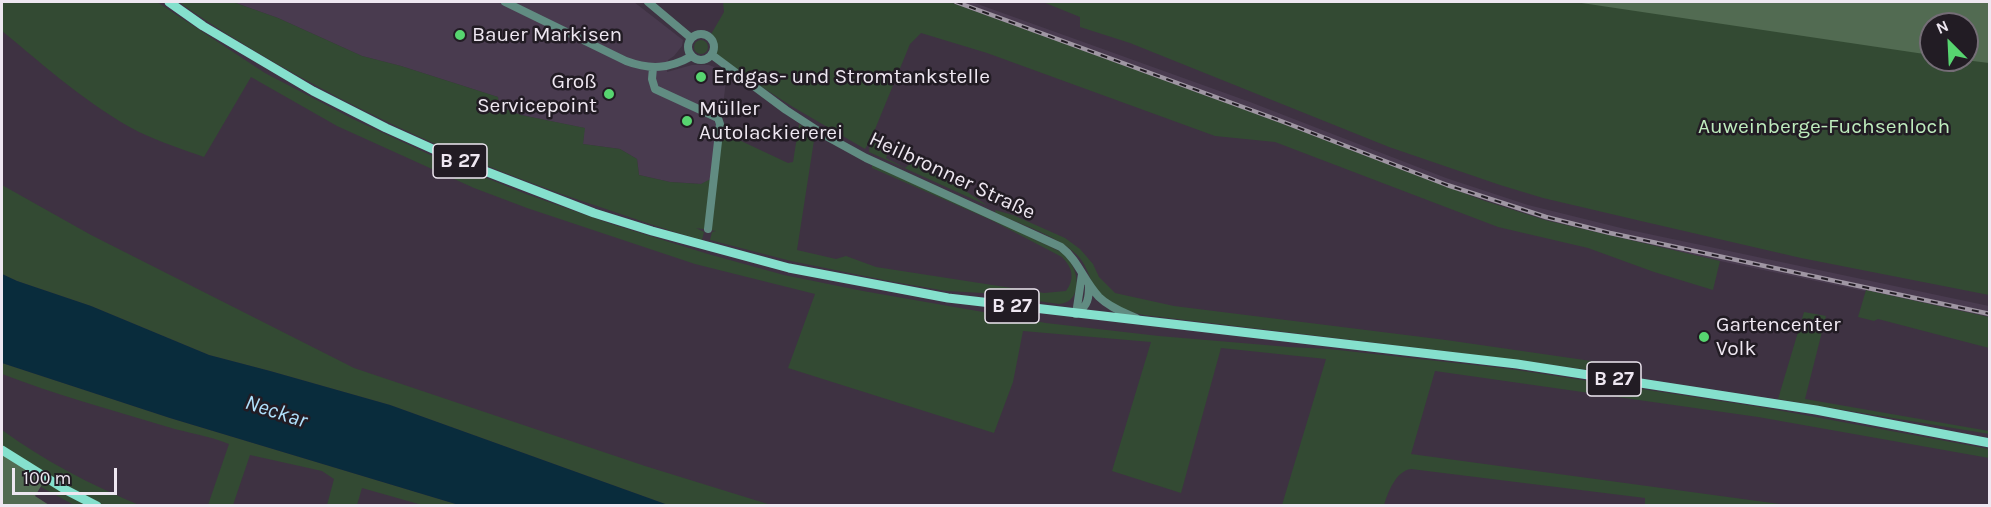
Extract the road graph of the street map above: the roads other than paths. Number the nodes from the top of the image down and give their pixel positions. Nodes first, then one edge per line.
1 (169, 2) edge
2 (506, 2) edge
3 (648, 2) edge
4 (691, 38) junction
5 (712, 55) junction
6 (692, 56) junction
7 (653, 68) junction
8 (708, 229) dead end
9 (1082, 274) junction
10 (1089, 284) junction
11 (1076, 314) junction
12 (1143, 322) junction
13 (1989, 443) edge
14 (2, 450) edge
15 (97, 506) edge

1 - 11 main road, B 27
2 - 7 street
3 - 4 street, Heilbronner Straße
4 - 5 street, Heilbronner Straße
4 - 6 street
5 - 6 street
5 - 9 street, Heilbronner Straße
6 - 7 street
7 - 8 street
9 - 10 street, Heilbronner Straße
9 - 11 street
10 - 11 street
10 - 12 street, Heilbronner Straße
11 - 12 main road, B 27
12 - 13 main road, B 27
14 - 15 main road

